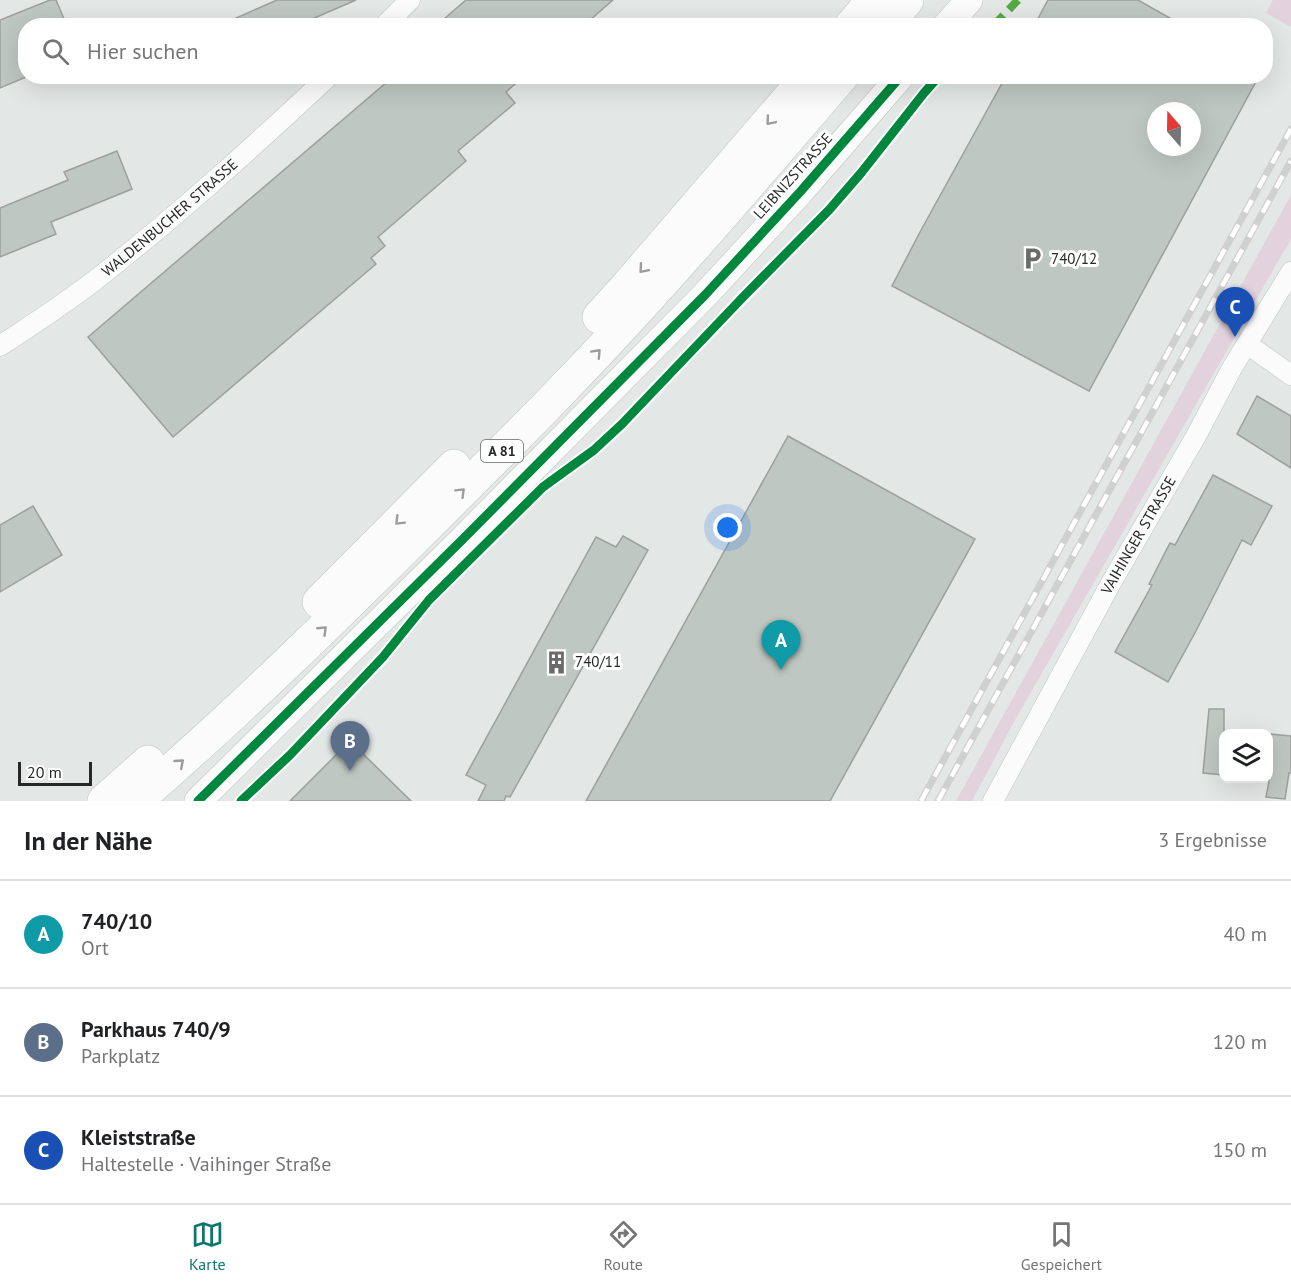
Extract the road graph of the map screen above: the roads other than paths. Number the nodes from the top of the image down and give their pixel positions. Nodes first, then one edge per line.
1 (410, 0) edge
2 (873, 0) edge
3 (907, 0) edge
4 (969, 0) edge
5 (392, 18) edge
6 (858, 18) edge
7 (892, 18) edge
8 (953, 18) edge
9 (321, 84) edge
10 (801, 84) edge
11 (835, 84) edge
12 (894, 84) edge
13 (1291, 272) edge
14 (1247, 344) junction
15 (0, 346) edge
16 (1291, 375) edge
17 (104, 801) edge
18 (136, 801) edge
19 (198, 801) edge
20 (993, 801) edge

1 - 5 street
2 - 6 highway
3 - 7 highway
4 - 8 street
9 - 15 street, WALDENBUCHER STRASSE
10 -> 17 highway, A 81
18 -> 11 highway, A 81
12 - 19 street, LEIBNIZSTRASSE
13 - 14 street, VAIHINGER STRASSE
14 - 16 street
14 - 20 street, VAIHINGER STRASSE

